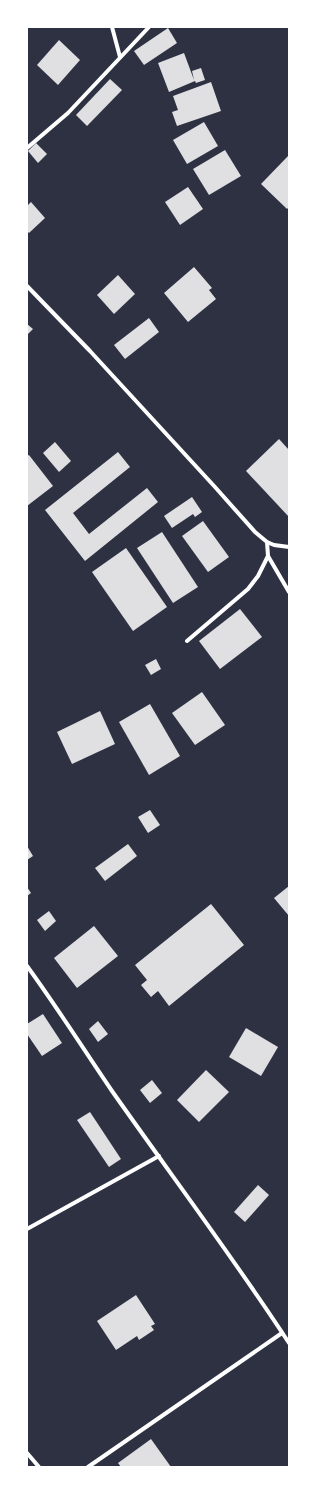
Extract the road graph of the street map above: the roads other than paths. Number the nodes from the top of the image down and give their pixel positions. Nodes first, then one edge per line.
1 (112, 27) edge
2 (149, 27) edge
3 (120, 57) junction
4 (27, 148) edge
5 (27, 286) edge
6 (268, 542) junction
7 (289, 547) edge
8 (268, 556) junction
9 (289, 592) edge
10 (187, 641) dead end
11 (27, 966) edge
12 (159, 1156) junction
13 (27, 1229) edge
14 (282, 1333) junction
15 (289, 1343) edge
16 (27, 1453) edge
17 (39, 1467) edge
18 (88, 1467) edge

1 - 3 street
2 - 3 street
3 - 4 street
5 - 6 street
6 - 7 street
6 - 8 street
8 - 9 street
8 - 10 street
11 - 12 street
12 - 13 street
12 - 14 street
14 - 15 street
14 - 18 street
16 - 17 street

